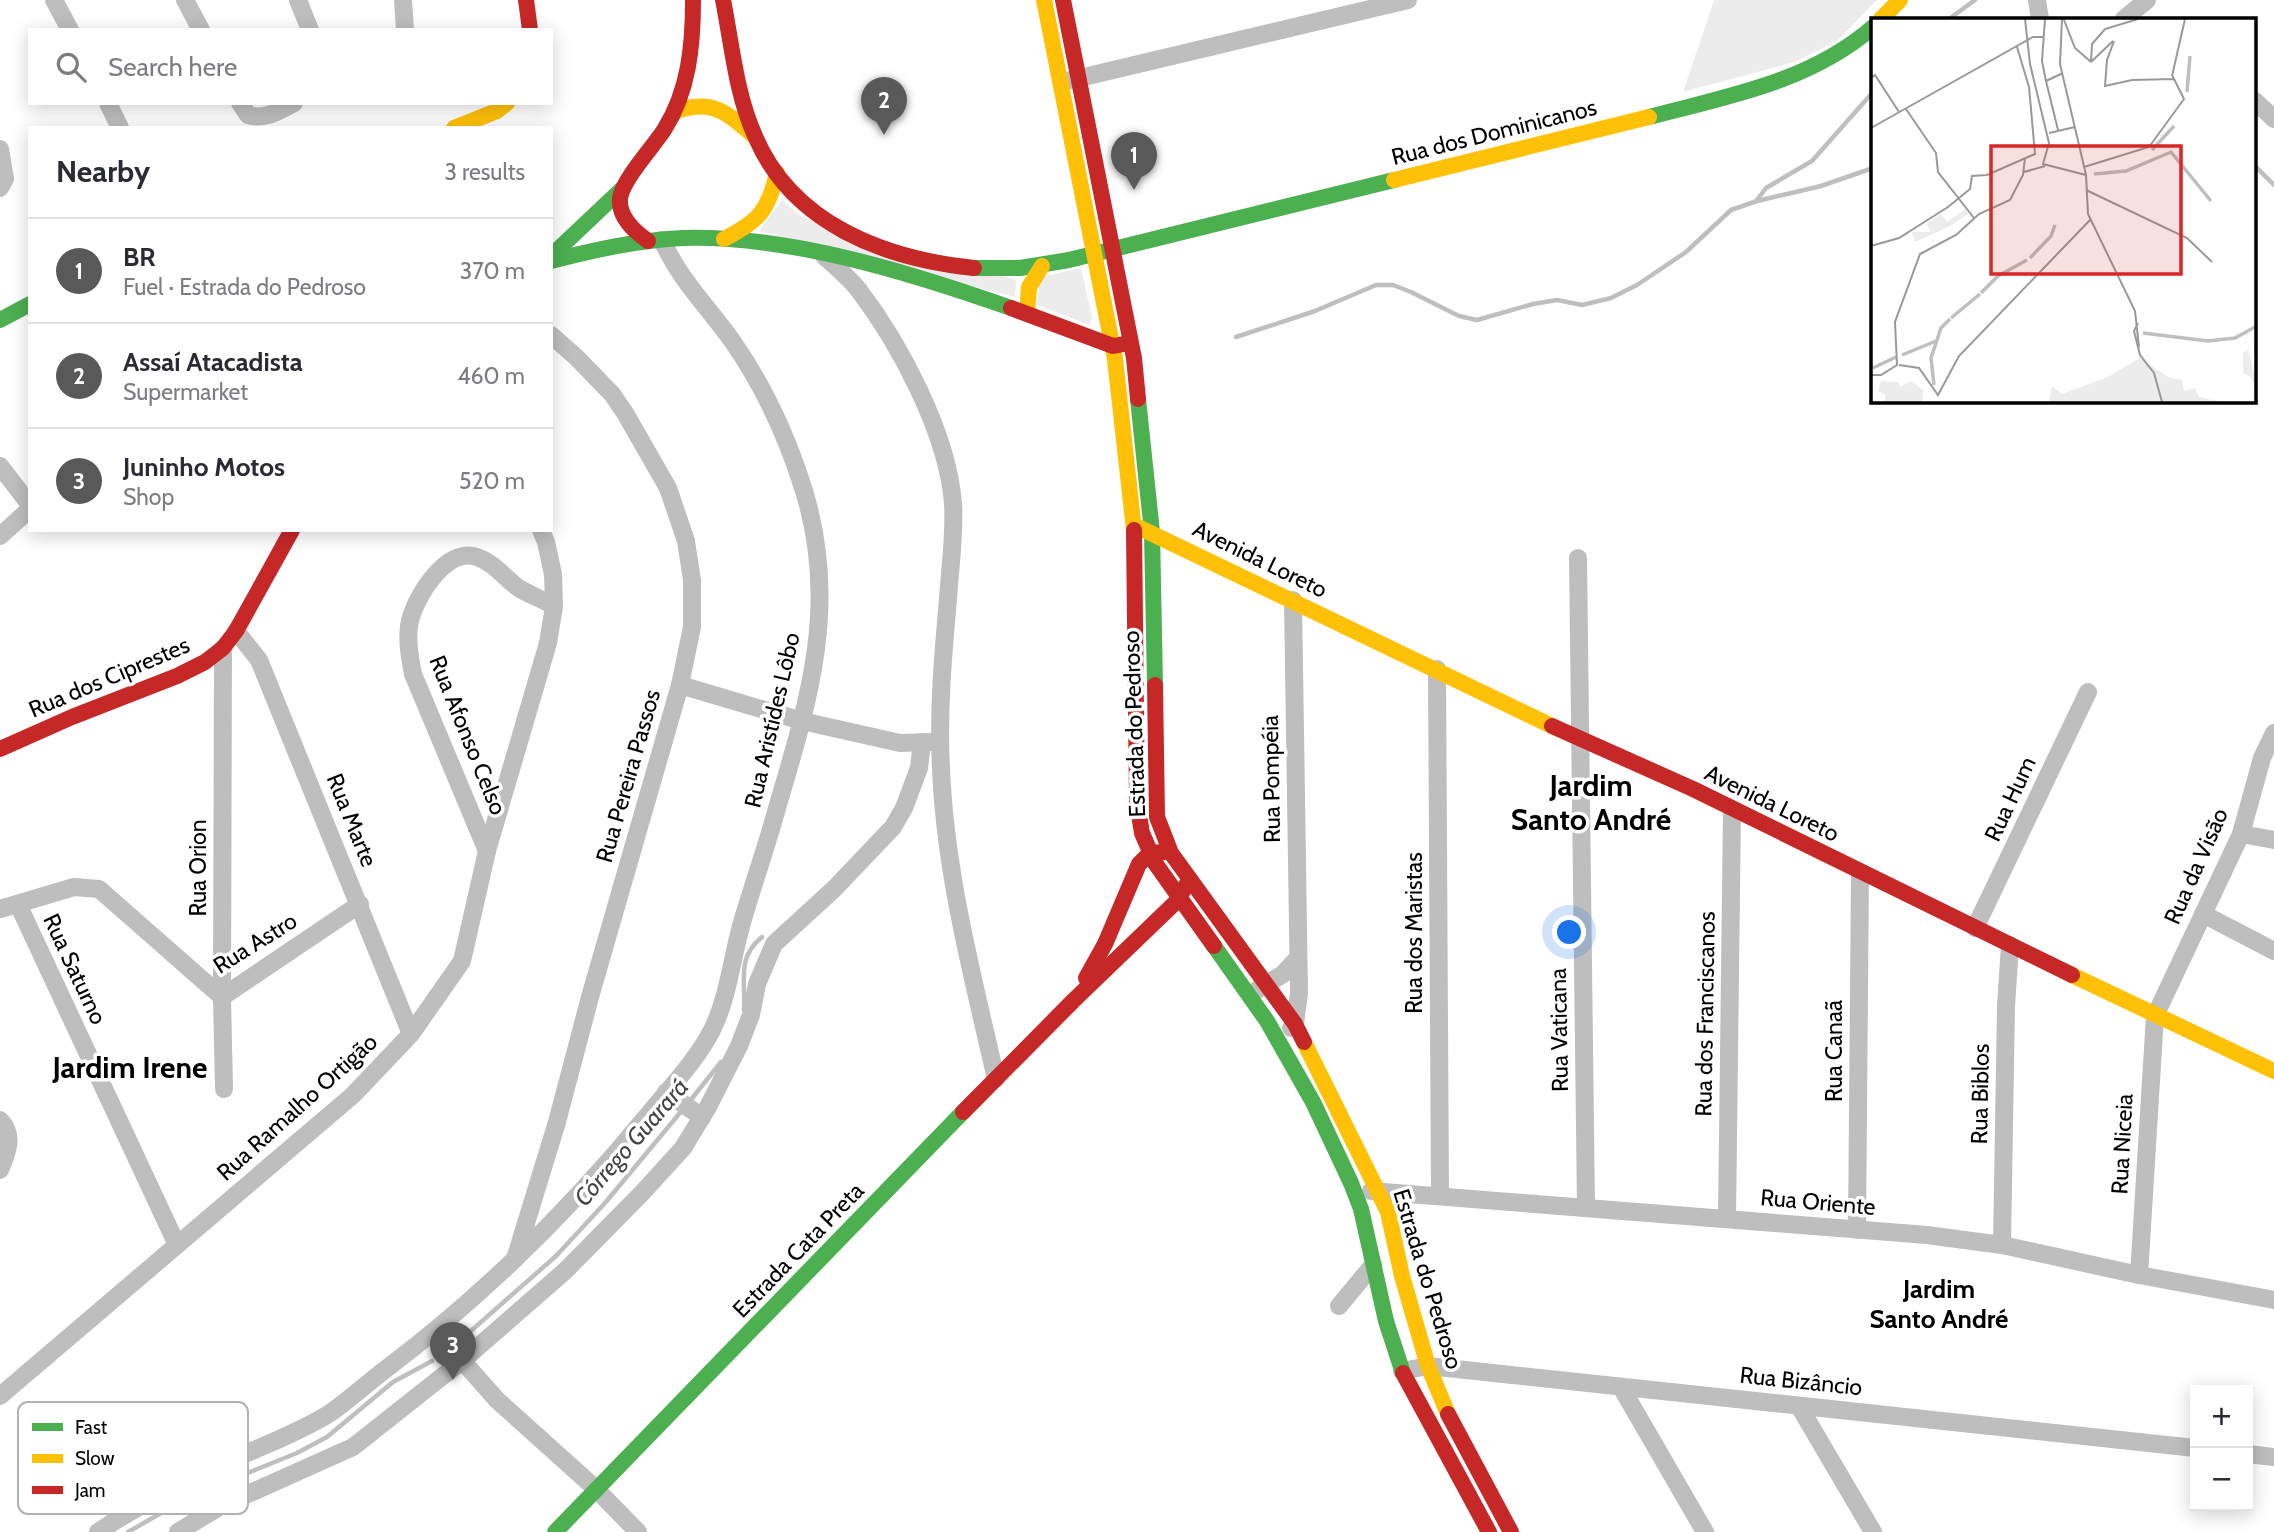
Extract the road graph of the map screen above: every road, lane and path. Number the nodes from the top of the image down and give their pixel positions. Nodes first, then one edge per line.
1 (54, 0) edge
2 (185, 0) edge
3 (298, 0) edge
4 (403, 0) edge
5 (526, 0) edge
6 (693, 0) edge
7 (723, 0) edge
8 (1044, 0) edge
9 (1063, 0) edge
10 (1408, 0) edge
11 (1900, 0) edge
12 (2037, 0) edge
13 (2147, 0) edge
14 (1882, 18) edge
15 (2040, 18) edge
16 (2125, 18) edge
17 (69, 28) edge
18 (200, 28) edge
19 (309, 28) edge
20 (405, 28) edge
21 (530, 28) edge
22 (1870, 35) edge
23 (1079, 78) junction
24 (1061, 82) junction
25 (2256, 102) edge
26 (109, 105) edge
27 (241, 105) edge
28 (290, 105) edge
29 (504, 105) edge
30 (674, 112) junction
31 (2274, 119) edge
32 (119, 126) edge
33 (459, 126) edge
34 (754, 136) junction
35 (0, 149) edge
36 (776, 173) junction
37 (0, 188) edge
38 (623, 188) junction
39 (724, 239) junction
40 (655, 241) junction
41 (1113, 249) junction
42 (553, 254) edge
43 (1094, 254) junction
44 (824, 256) junction
45 (553, 260) edge
46 (1042, 266) junction
47 (28, 305) edge
48 (1027, 313) junction
49 (0, 320) edge
50 (553, 337) edge
51 (1132, 343) junction
52 (1113, 346) junction
53 (0, 466) edge
54 (28, 504) edge
55 (28, 509) edge
56 (1134, 525) junction
57 (291, 532) edge
58 (542, 532) edge
59 (1152, 532) junction
60 (0, 536) edge
61 (1578, 558) dead end
62 (1293, 600) junction
63 (554, 607) junction
64 (236, 631) junction
65 (223, 648) junction
66 (1437, 669) junction
67 (680, 685) junction
68 (2088, 692) dead end
69 (802, 721) junction
70 (2274, 733) edge
71 (1580, 739) junction
72 (941, 741) junction
73 (922, 742) junction
74 (0, 749) edge
75 (2268, 758) edge
76 (1732, 809) junction
77 (2241, 834) junction
78 (2274, 839) edge
79 (487, 851) junction
80 (1150, 853) junction
81 (1171, 853) junction
82 (1860, 872) junction
83 (1188, 877) junction
84 (1179, 899) junction
85 (360, 904) junction
86 (9, 906) edge
87 (1118, 909) junction
88 (2203, 914) junction
89 (1975, 928) junction
90 (1136, 940) junction
91 (2010, 945) junction
92 (2274, 951) edge
93 (1298, 958) junction
94 (1266, 985) junction
95 (1248, 995) junction
96 (222, 996) junction
97 (1074, 1000) junction
98 (2155, 1016) junction
99 (1295, 1024) junction
100 (411, 1034) junction
101 (1279, 1041) junction
102 (2274, 1071) edge
103 (996, 1079) junction
104 (224, 1089) dead end
105 (666, 1092) junction
106 (702, 1117) junction
107 (0, 1120) edge
108 (0, 1170) edge
109 (1354, 1189) junction
110 (1379, 1191) junction
111 (1440, 1196) junction
112 (534, 1198) junction
113 (1586, 1208) junction
114 (562, 1213) junction
115 (1727, 1219) junction
116 (1857, 1230) junction
117 (177, 1245) junction
118 (2002, 1245) junction
119 (514, 1262) junction
120 (1373, 1265) junction
121 (2139, 1275) junction
122 (2274, 1300) edge
123 (1339, 1306) dead end
124 (436, 1331) junction
125 (463, 1360) junction
126 (1428, 1366) junction
127 (1402, 1370) junction
128 (1621, 1387) junction
129 (0, 1396) edge
130 (1799, 1406) junction
131 (2190, 1447) edge
132 (248, 1453) edge
133 (2253, 1455) edge
134 (2274, 1457) edge
135 (596, 1489) junction
136 (248, 1494) edge
137 (128, 1514) edge
138 (208, 1514) edge
139 (98, 1532) edge
140 (178, 1532) edge
141 (555, 1532) edge
142 (638, 1532) edge
143 (1489, 1532) edge
144 (1511, 1532) edge
145 (1705, 1532) edge
146 (1873, 1532) edge

1 - 17 street
2 - 18 street
3 - 19 street
4 - 20 street
5 - 21 main road
6 - 30 main road
7 - 34 main road
8 - 24 main road, Estrada do Pedroso
9 - 23 main road, Estrada do Pedroso
10 - 23 street
11 - 14 main road
12 - 15 street
13 - 16 street
22 - 41 main road, Rua dos Dominicanos
23 - 24 street
23 - 41 main road, Estrada do Pedroso
24 - 43 main road, Estrada do Pedroso
25 - 31 street
26 - 32 street
27 - 28 street
29 - 33 main road
30 - 34 main road
30 - 38 main road
34 - 36 main road
35 - 37 street
36 - 39 main road
36 - 46 main road, Rua dos Dominicanos
38 - 40 main road
38 - 42 main road
39 - 40 main road
39 - 44 main road
40 - 45 main road
40 - 69 street, Rua Aristídes Lôbo
41 - 43 main road, Rua dos Dominicanos
41 - 51 main road, Estrada do Pedroso
43 - 46 main road, Rua dos Dominicanos
43 - 52 main road, Estrada do Pedroso
44 - 48 main road
44 - 72 street
46 - 48 main road
47 - 49 main road
48 - 52 main road
50 - 67 street, Rua Pereira Passos
51 - 52 main road
51 - 59 main road, Estrada do Pedroso
52 - 56 main road, Estrada do Pedroso
53 - 54 street
55 - 60 street
56 - 59 main road, Avenida Loreto
56 - 80 main road, Estrada do Pedroso
57 - 64 main road, Rua dos Ciprestes
58 - 63 street, Rua Ramalho Ortigão
59 - 62 main road, Avenida Loreto
59 - 81 main road, Estrada do Pedroso
61 - 71 street, Rua Vaticana
62 - 66 main road, Avenida Loreto
62 - 93 street, Rua Pompéia
63 - 79 street, Rua Ramalho Ortigão
63 - 79 street, Rua Afonso Celso
64 - 65 main road, Rua dos Ciprestes
64 - 85 street, Rua Marte
65 - 74 main road, Rua dos Ciprestes
65 - 96 street, Rua Orion
66 - 71 main road, Avenida Loreto
66 - 111 street, Rua dos Maristas
67 - 69 street
67 - 112 street, Rua Pereira Passos
68 - 89 street, Rua Hum
69 - 73 street
69 - 105 street, Rua Aristídes Lôbo
70 - 75 street, Rua da Visão
71 - 76 main road, Avenida Loreto
71 - 113 street, Rua Vaticana
72 - 73 street
72 - 103 street
73 - 106 street
75 - 77 street, Rua da Visão
76 - 82 main road, Avenida Loreto
76 - 115 street, Rua dos Franciscanos
77 - 78 street
77 - 88 street, Rua da Visão
79 - 100 street, Rua Ramalho Ortigão
80 - 81 main road
80 - 84 main road, Estrada do Pedroso
80 - 87 main road, Estrada Cata Preta
81 - 83 main road, Estrada do Pedroso
82 - 89 main road, Avenida Loreto
82 - 116 street, Rua Canaã
83 - 84 main road, Estrada Cata Preta
83 - 94 main road, Estrada do Pedroso
84 - 90 main road, Estrada Cata Preta
84 - 95 main road, Estrada do Pedroso
85 - 96 street, Rua Astro
85 - 100 street, Rua Marte
86 - 96 street, Rua Astro
86 - 117 street, Rua Saturno
87 - 90 main road
87 - 97 main road, Estrada Cata Preta
88 - 92 street
88 - 98 street, Rua da Visão
89 - 91 main road, Avenida Loreto
90 - 97 main road, Estrada Cata Preta
91 - 98 main road, Avenida Loreto
91 - 118 street, Rua Biblos
93 - 94 street
93 - 99 street, Rua Pompéia
94 - 95 street
94 - 99 main road, Estrada do Pedroso
95 - 101 main road, Estrada do Pedroso
96 - 104 street, Rua Orion
97 - 103 main road, Estrada Cata Preta
98 - 102 main road, Avenida Loreto
98 - 121 street, Rua Niceia
99 - 101 street
99 - 110 main road, Estrada do Pedroso
100 - 117 street, Rua Ramalho Ortigão
101 - 109 main road, Estrada do Pedroso
103 - 135 main road, Estrada Cata Preta
105 - 106 street
105 - 114 street, Rua Aristídes Lôbo
106 - 125 street
107 - 108 street
109 - 110 street, Rua Oriente
109 - 120 main road, Estrada do Pedroso
110 - 111 street, Rua Oriente
110 - 126 main road, Estrada do Pedroso
111 - 113 street, Rua Oriente
112 - 114 street
112 - 119 street, Rua Pereira Passos
113 - 115 street, Rua Oriente
114 - 119 street, Rua Aristídes Lôbo
115 - 116 street, Rua Oriente
116 - 118 street, Rua Oriente
117 - 129 street, Rua Ramalho Ortigão
118 - 121 street, Rua Oriente
119 - 124 street, Rua Aristídes Lôbo
120 - 123 street
120 - 127 main road, Estrada do Pedroso
121 - 122 street, Rua Oriente
124 - 125 street
124 - 132 street, Rua Aristídes Lôbo
125 - 135 street
125 - 136 street
126 - 127 street, Rua Bizâncio
126 - 128 street, Rua Bizâncio
126 - 144 main road, Estrada do Pedroso
127 - 143 main road, Estrada do Pedroso
128 - 130 street, Rua Bizâncio
128 - 145 street
130 - 131 street, Rua Bizâncio
130 - 146 street
133 - 134 street
135 - 141 main road, Estrada Cata Preta
135 - 142 street
137 - 139 street, Rua Aristídes Lôbo
138 - 140 street

